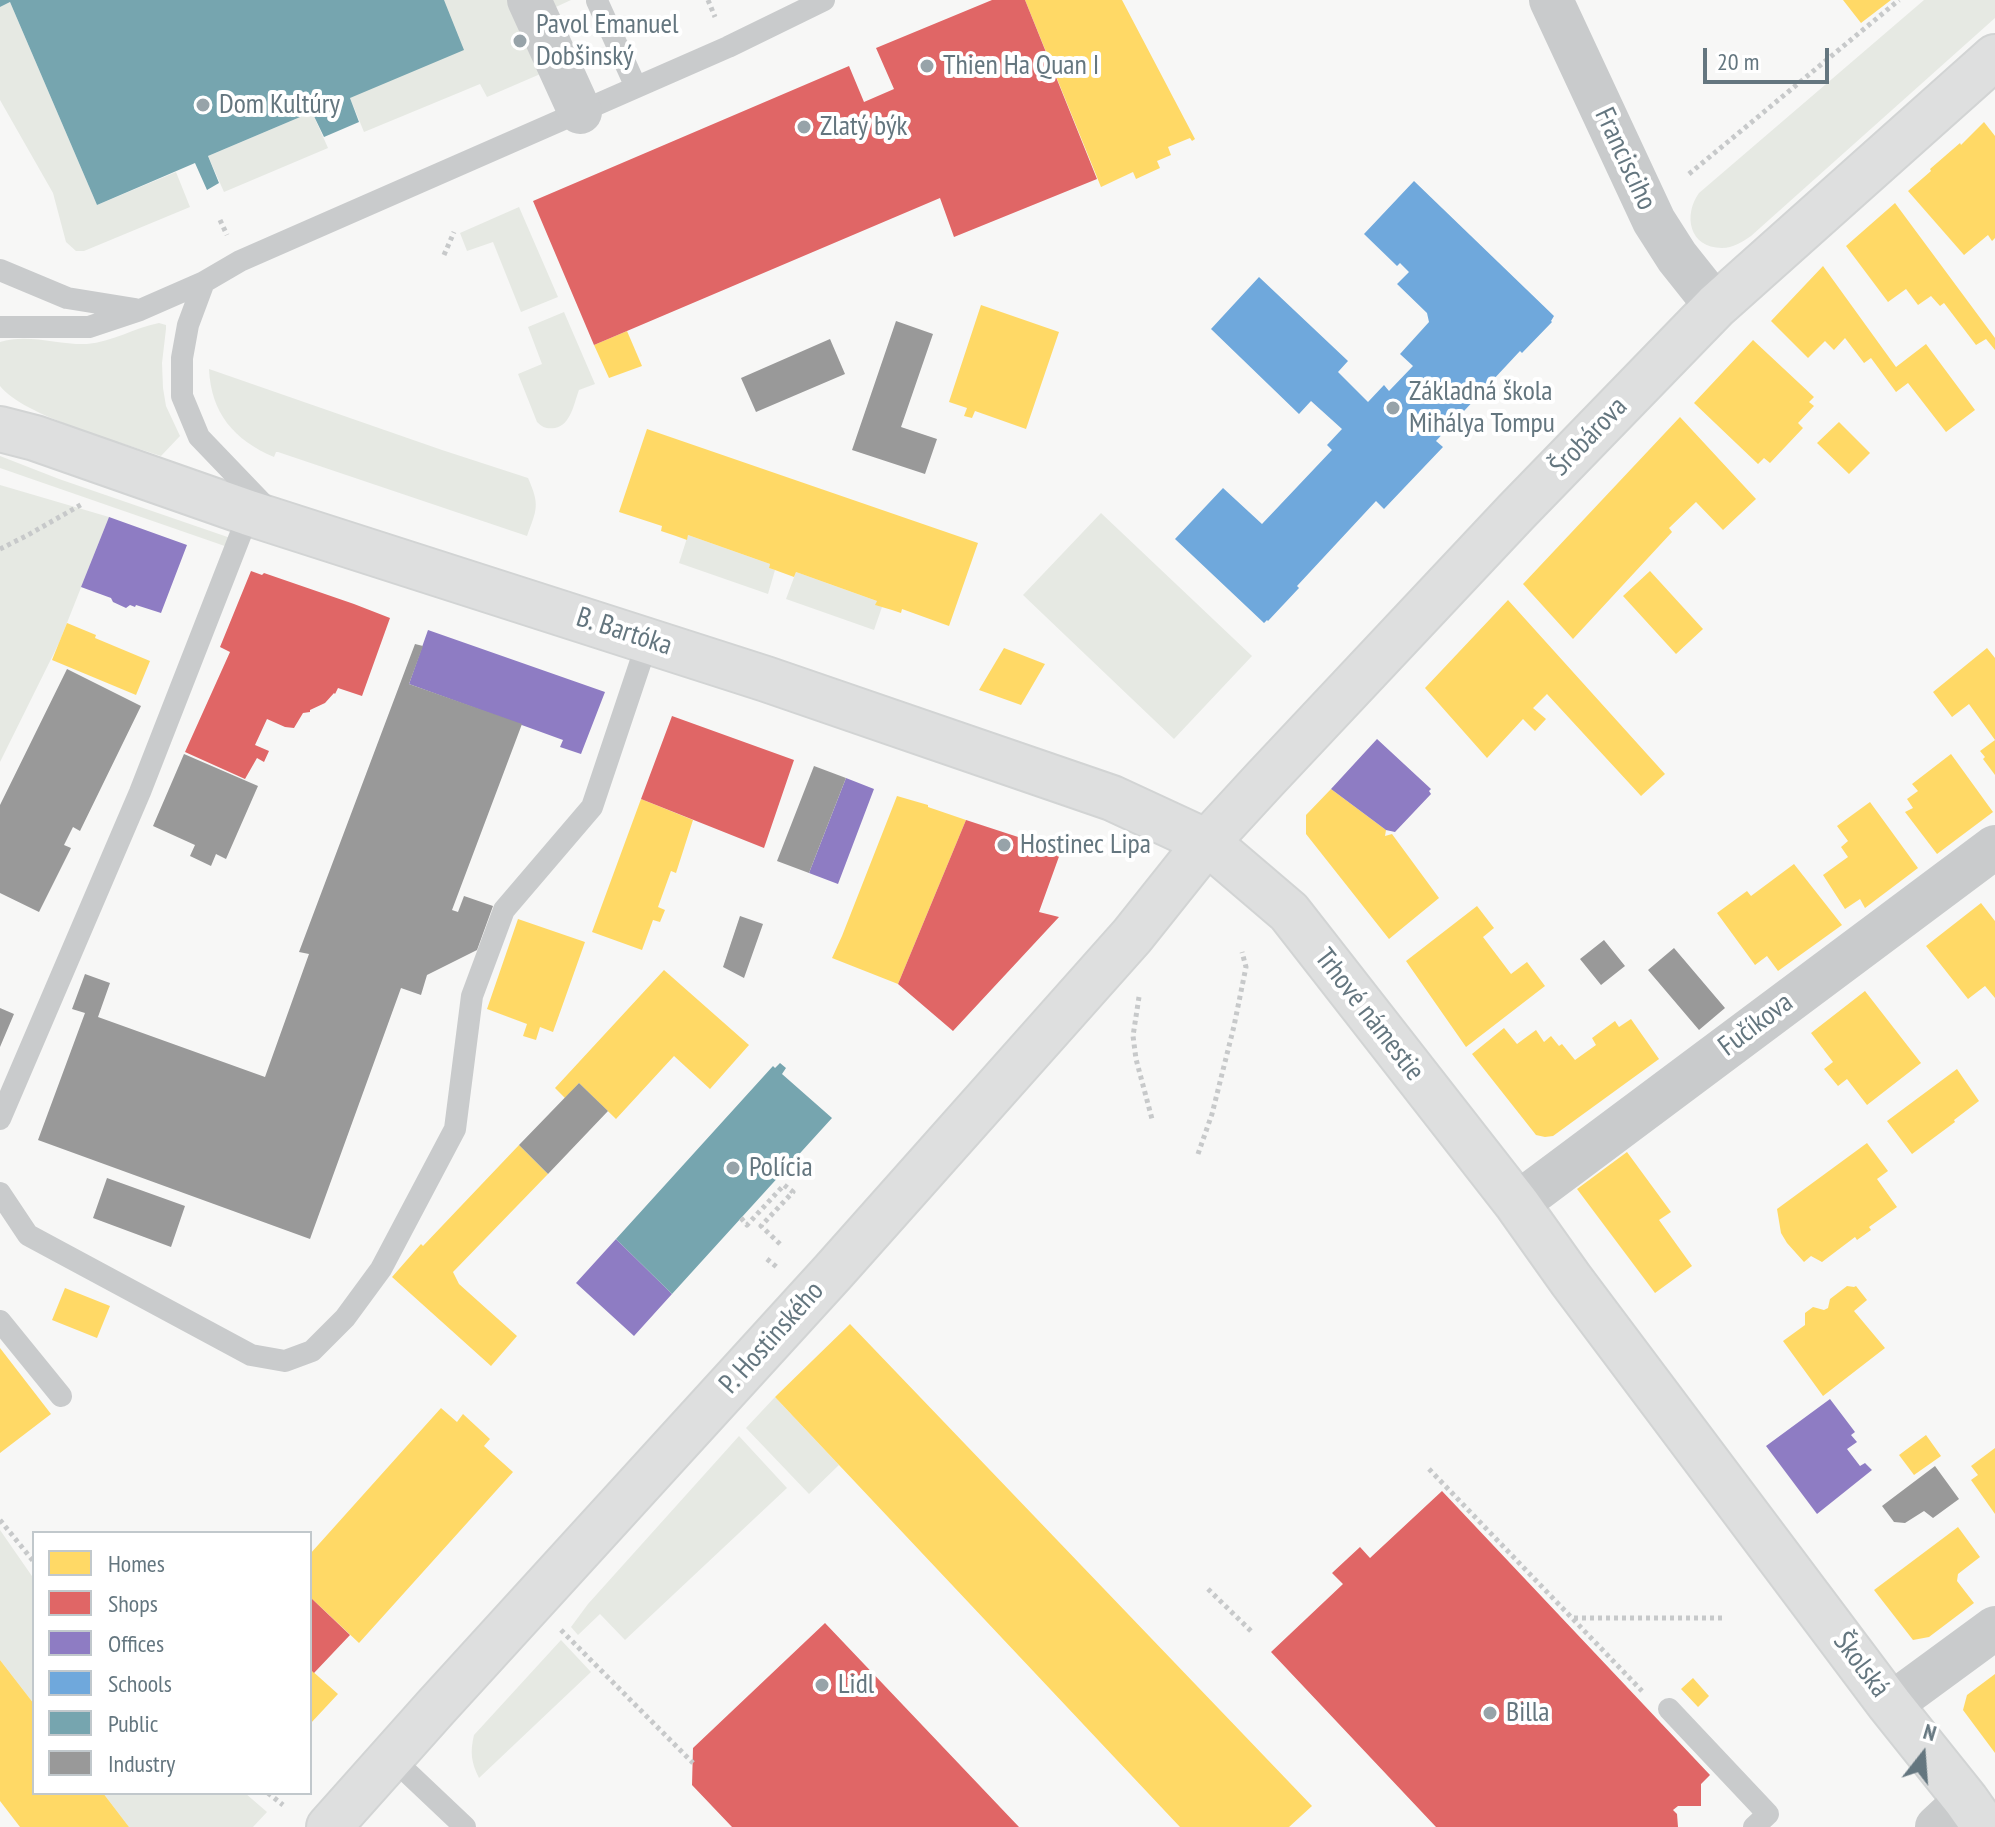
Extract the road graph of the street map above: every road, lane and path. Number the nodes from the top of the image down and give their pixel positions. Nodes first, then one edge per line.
1 (529, 0) edge
2 (824, 0) edge
3 (1551, 0) edge
4 (1899, 0) edge
5 (597, 1) edge
6 (1995, 57) edge
7 (636, 87) junction
8 (580, 112) junction
9 (1689, 174) dead end
10 (454, 232) dead end
11 (444, 255) dead end
12 (0, 270) edge
13 (204, 282) junction
14 (1716, 306) junction
15 (140, 310) junction
16 (0, 327) edge
17 (0, 411) edge
18 (18, 434) edge
19 (84, 503) dead end
20 (265, 518) junction
21 (0, 549) edge
22 (648, 640) junction
23 (1207, 842) junction
24 (1995, 847) edge
25 (1242, 952) dead end
26 (1140, 988) dead end
27 (0, 1119) edge
28 (1152, 1119) dead end
29 (1198, 1154) dead end
30 (0, 1193) edge
31 (1517, 1204) junction
32 (741, 1218) dead end
33 (780, 1244) dead end
34 (0, 1321) edge
35 (61, 1396) dead end
36 (1429, 1469) dead end
37 (0, 1520) edge
38 (32, 1560) edge
39 (1208, 1589) dead end
40 (1573, 1618) junction
41 (1726, 1618) dead end
42 (557, 1627) dead end
43 (1995, 1628) edge
44 (1253, 1633) dead end
45 (1890, 1705) junction
46 (1669, 1709) joint
47 (391, 1757) junction
48 (693, 1763) dead end
49 (270, 1795) edge
50 (283, 1805) dead end
51 (1962, 1818) edge
52 (329, 1827) edge
53 (465, 1827) edge
54 (1754, 1827) edge

1 - 8 street
2 - 7 lane
3 - 14 street, Francisciho
4 - 9 path
5 - 7 lane
6 - 14 main road, Šrobárova
7 - 8 lane
8 - 13 lane
10 - 11 path
12 - 15 lane
13 - 15 lane
13 - 20 lane
14 - 23 main road, Šrobárova
15 - 16 lane
17 - 18 main road, B. Bartóka
18 - 20 main road, B. Bartóka
19 - 21 path
20 - 22 main road, B. Bartóka
20 - 27 lane
22 - 23 main road, B. Bartóka
22 - 30 lane
23 - 31 main road, Trhové námestie
23 - 47 main road, P. Hostinského
24 - 31 street, Fučíkova
25 - 29 path
26 - 28 path
31 - 45 main road, Školská
32 - 33 path
34 - 35 lane
36 - 40 path
37 - 38 path
39 - 44 path
40 - 41 path
40 - 46 path
42 - 48 path
43 - 45 street
45 - 51 main road, Školská
46 - 54 lane
47 - 52 main road, P. Hostinského
47 - 53 lane
49 - 50 path

